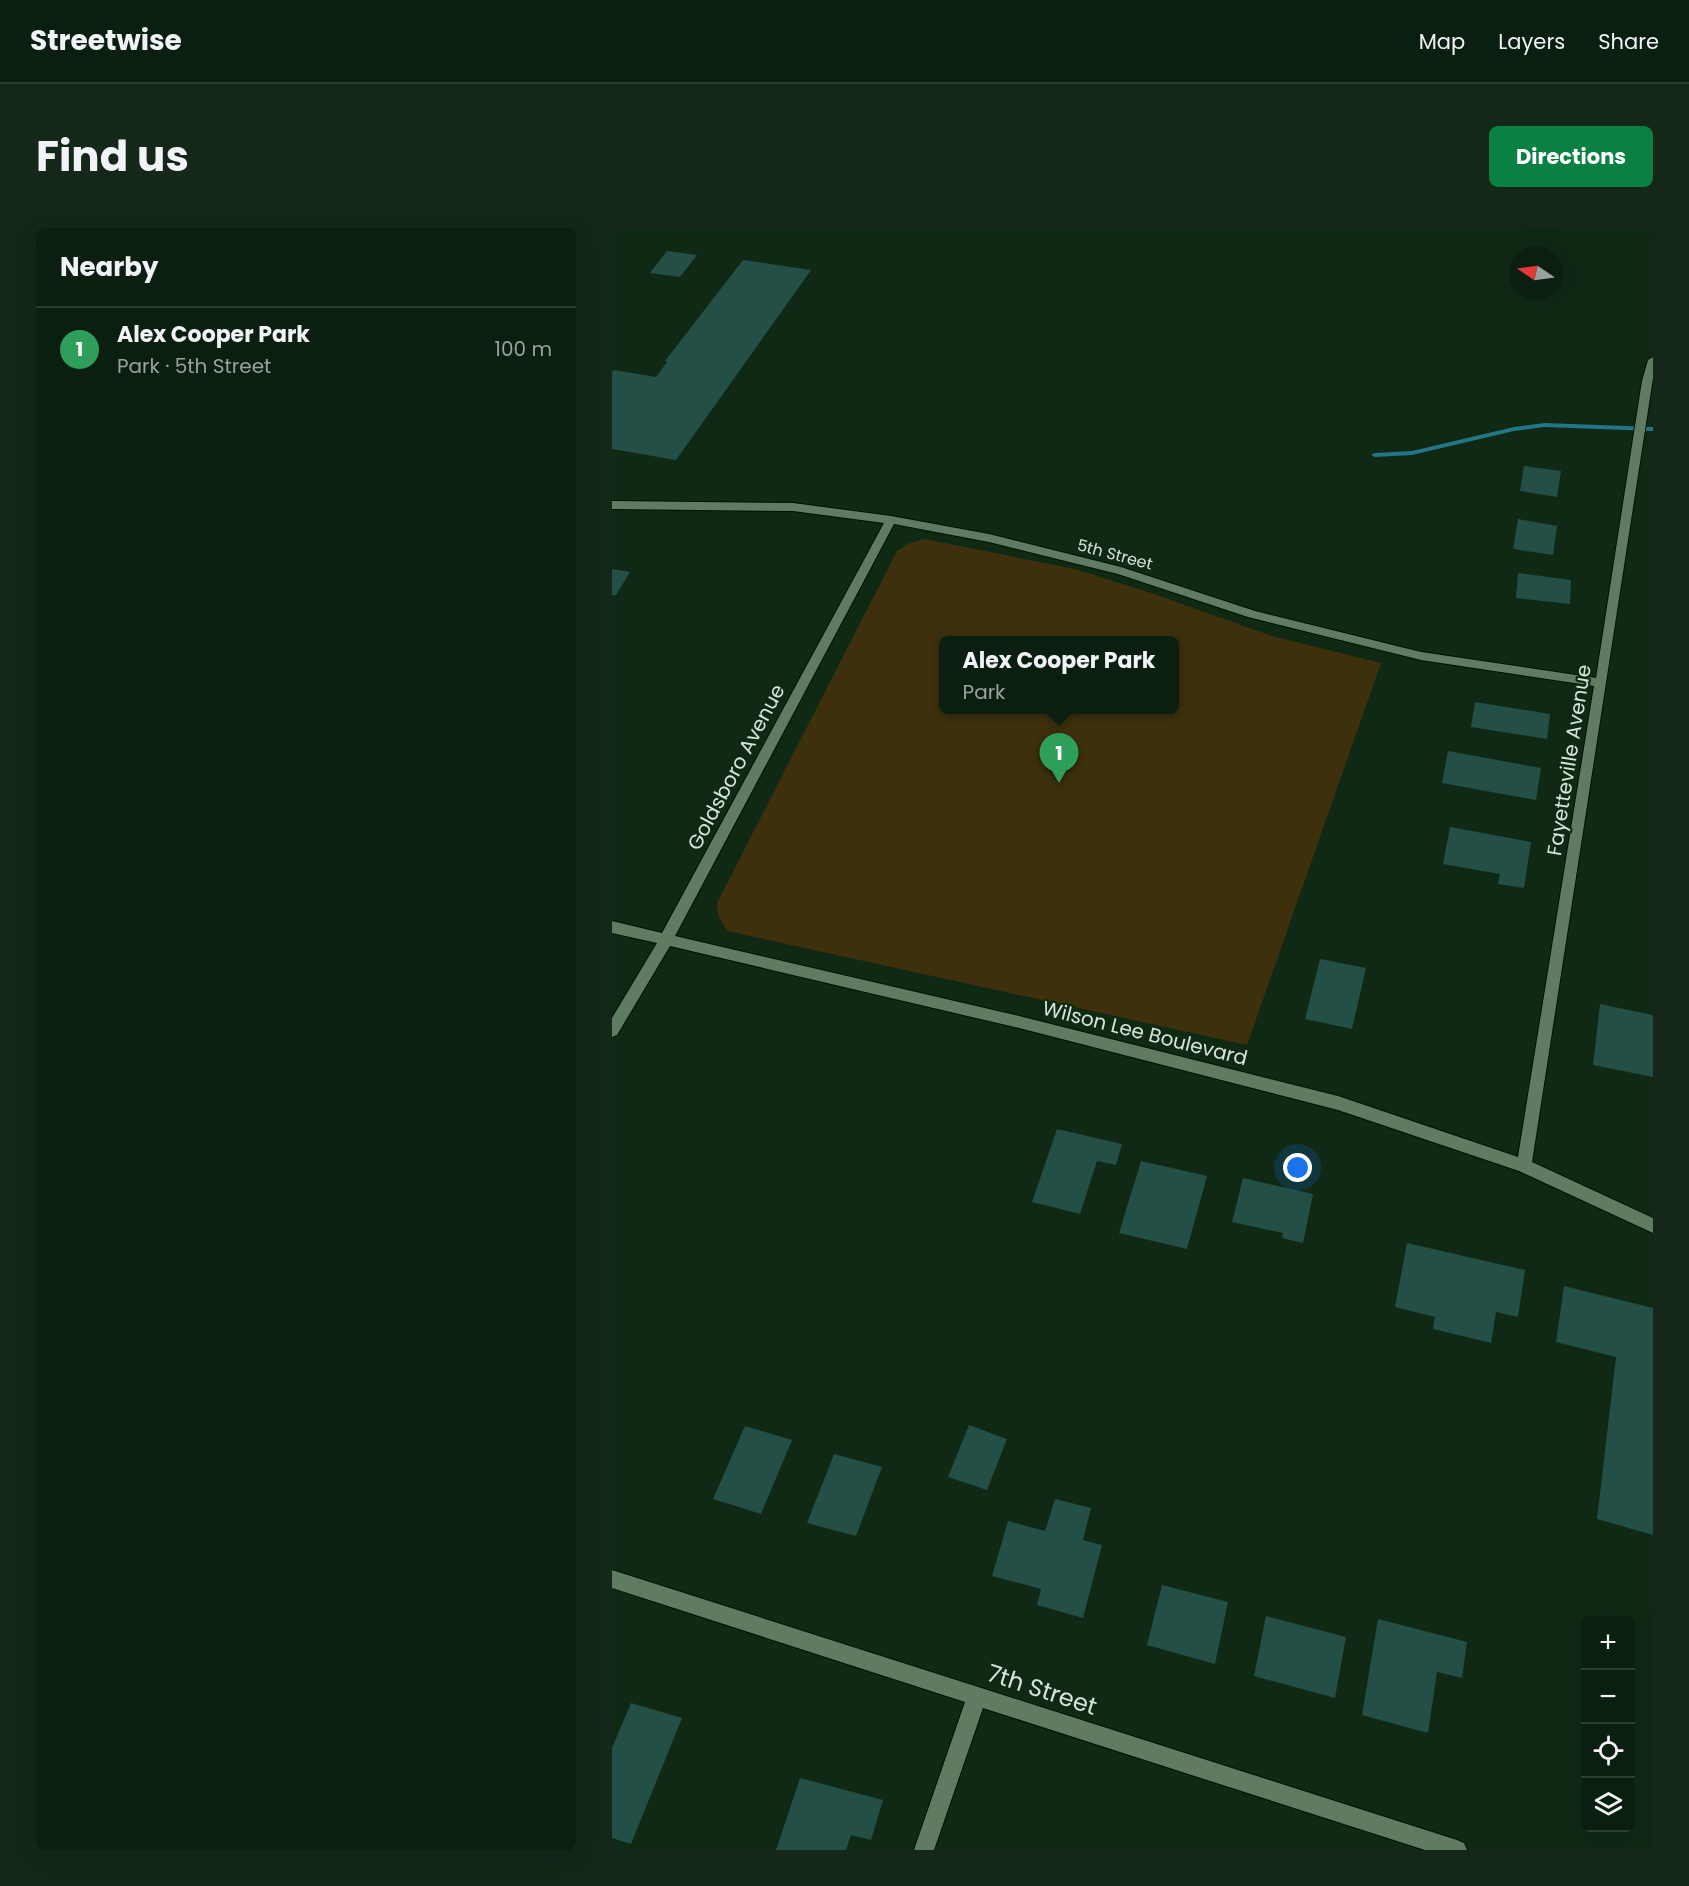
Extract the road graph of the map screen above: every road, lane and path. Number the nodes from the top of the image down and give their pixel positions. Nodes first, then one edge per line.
1 (1653, 360) edge
2 (612, 505) edge
3 (891, 520) junction
4 (1601, 683) junction
5 (612, 927) edge
6 (666, 940) junction
7 (612, 1031) edge
8 (1524, 1166) junction
9 (1653, 1226) edge
10 (612, 1579) edge
11 (977, 1696) junction
12 (924, 1850) edge
13 (1456, 1850) edge

1 - 4 street, Fayetteville Avenue
2 - 3 street, 5th Street
3 - 4 street, 5th Street
3 - 6 street, Goldsboro Avenue
4 - 8 street, Fayetteville Avenue
5 - 6 street, Wilson Lee Boulevard
6 - 7 street, Goldsboro Avenue
6 - 8 street, Wilson Lee Boulevard
8 - 9 street, Wilson Lee Boulevard
10 - 11 street, 7th Street
11 - 12 street
11 - 13 street, 7th Street

